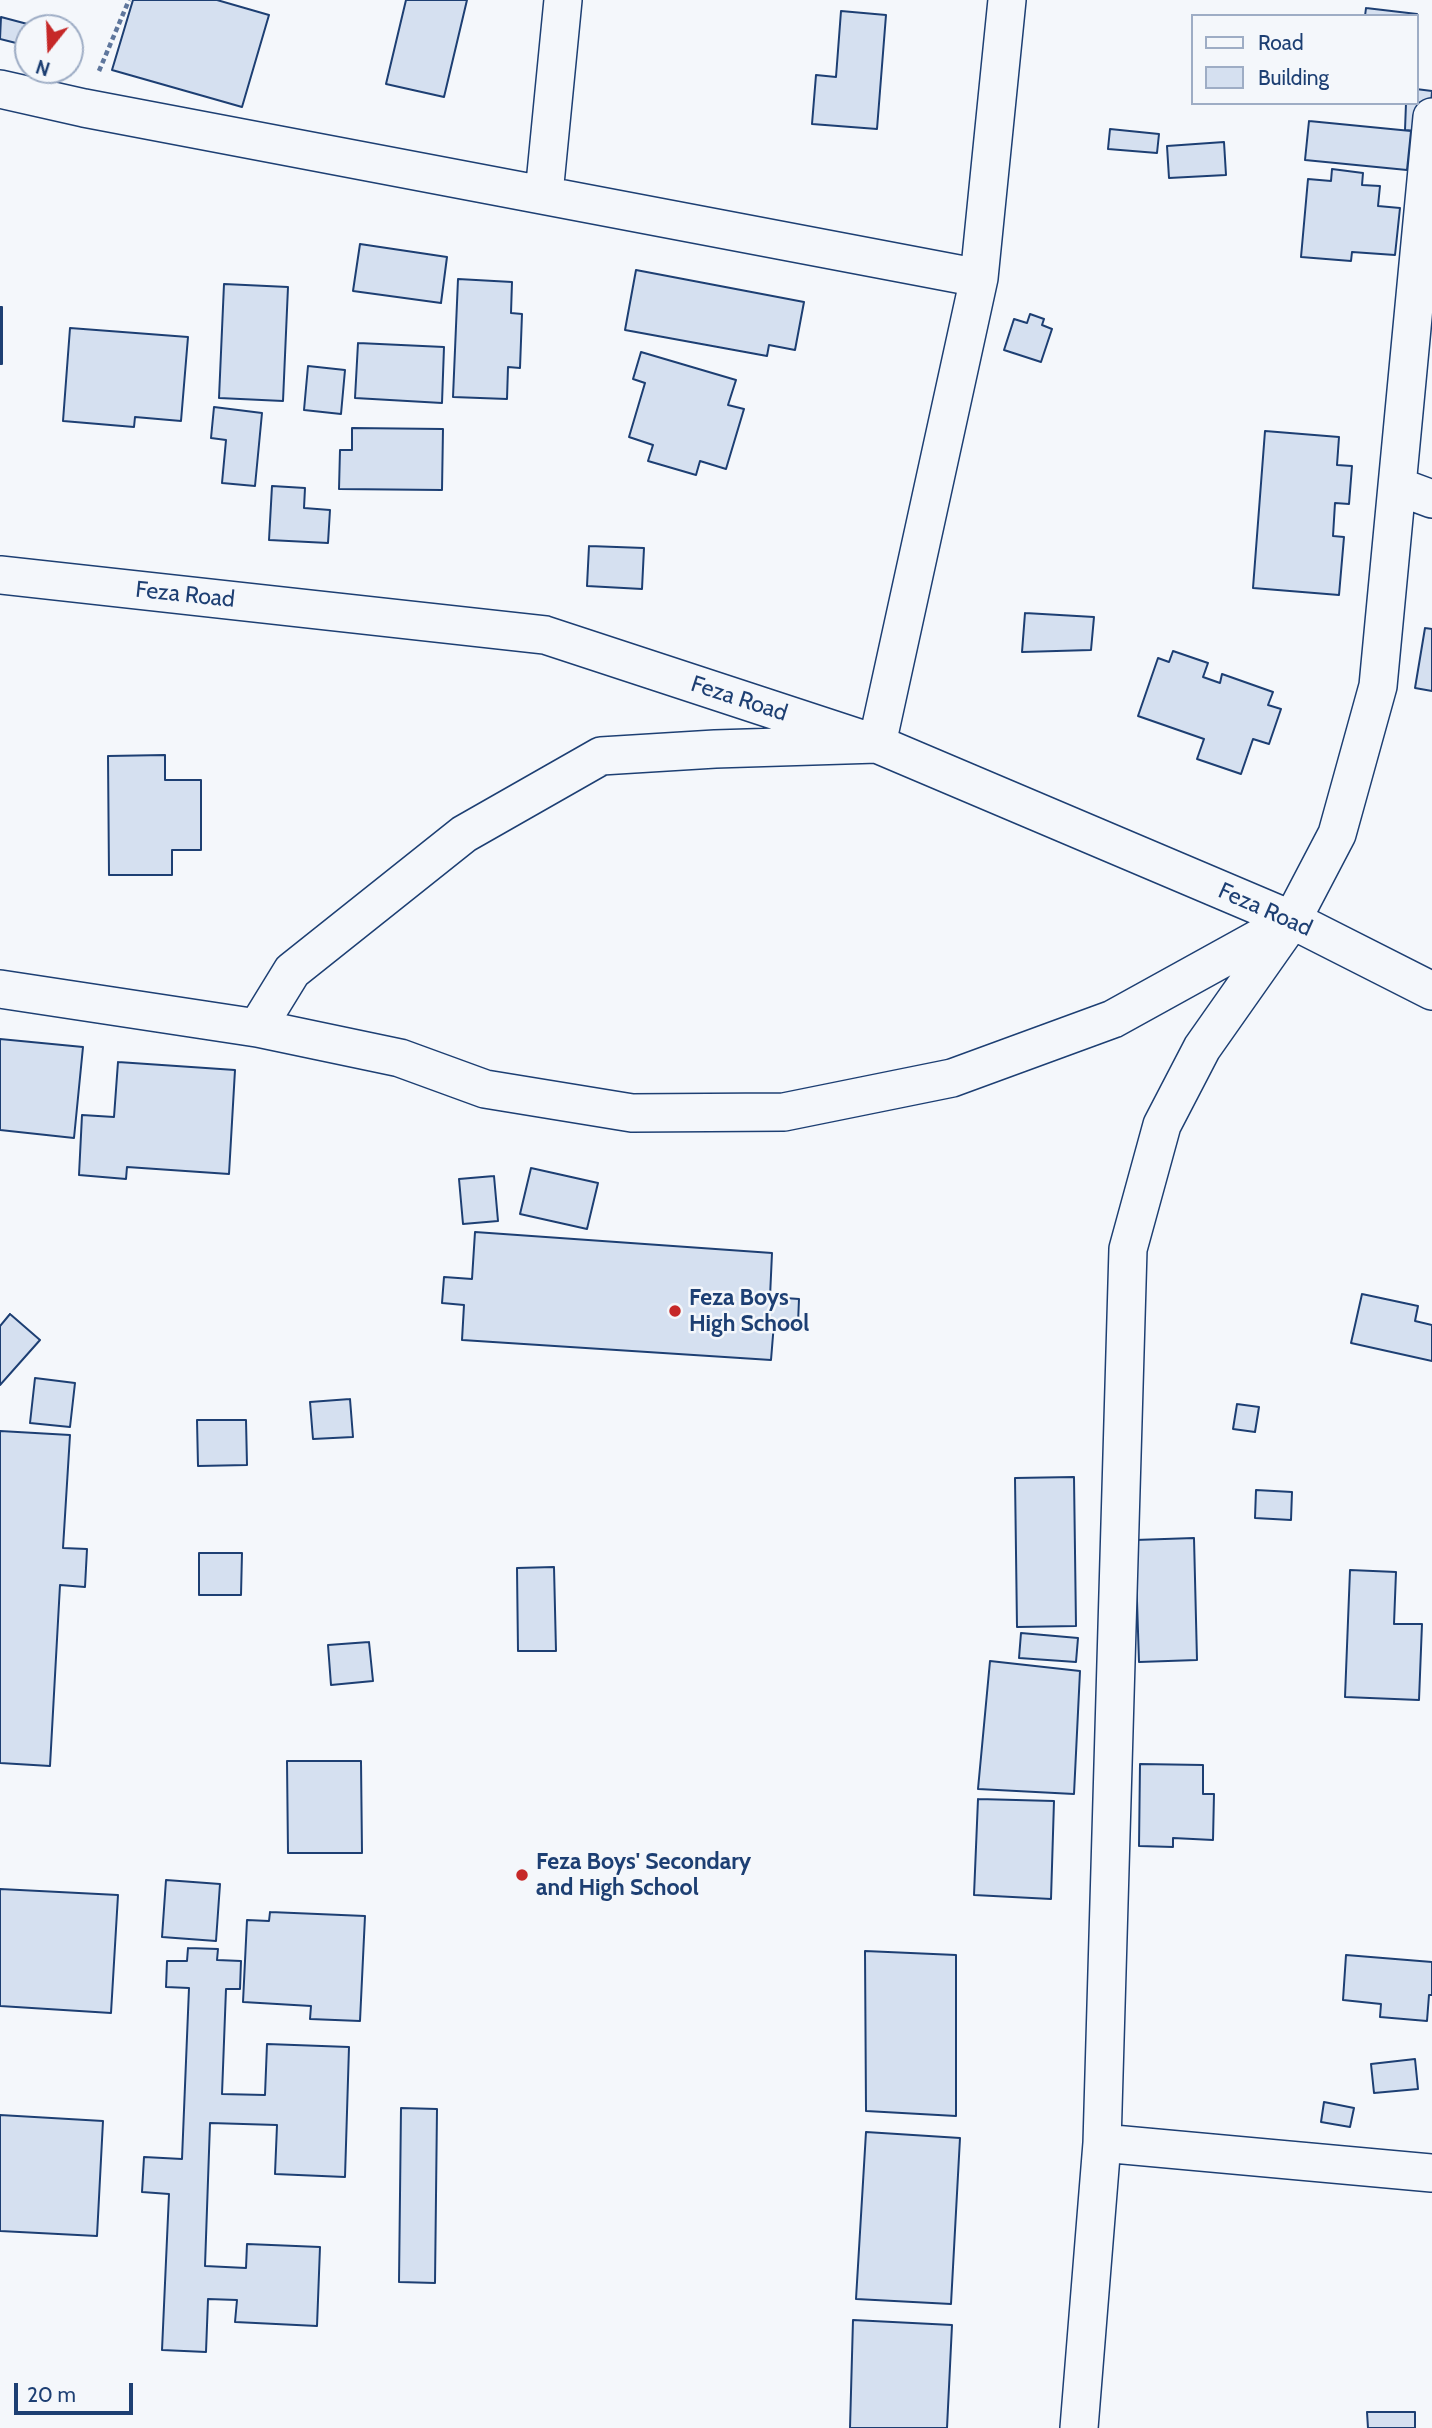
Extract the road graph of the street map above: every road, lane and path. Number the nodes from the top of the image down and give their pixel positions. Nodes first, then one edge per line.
1 (129, 0) edge
2 (564, 0) edge
3 (1007, 0) edge
4 (0, 89) edge
5 (84, 108) junction
6 (1432, 117) edge
7 (544, 194) junction
8 (979, 278) junction
9 (1397, 486) junction
10 (1432, 499) edge
11 (0, 575) edge
12 (877, 744) junction
13 (1292, 920) junction
14 (0, 989) edge
15 (1432, 991) edge
16 (257, 1028) junction
17 (1102, 2143) junction
18 (1432, 2174) edge
19 (1079, 2428) edge

1 - 5 path
2 - 7 street
3 - 8 street
4 - 5 street
5 - 7 street
6 - 9 street
7 - 8 street
8 - 12 street
9 - 10 street
9 - 13 street
11 - 12 street, Feza Road
12 - 13 street, Feza Road
12 - 16 street
13 - 15 street, Feza Road
13 - 16 street
13 - 17 street
14 - 16 street
17 - 18 street
17 - 19 street

